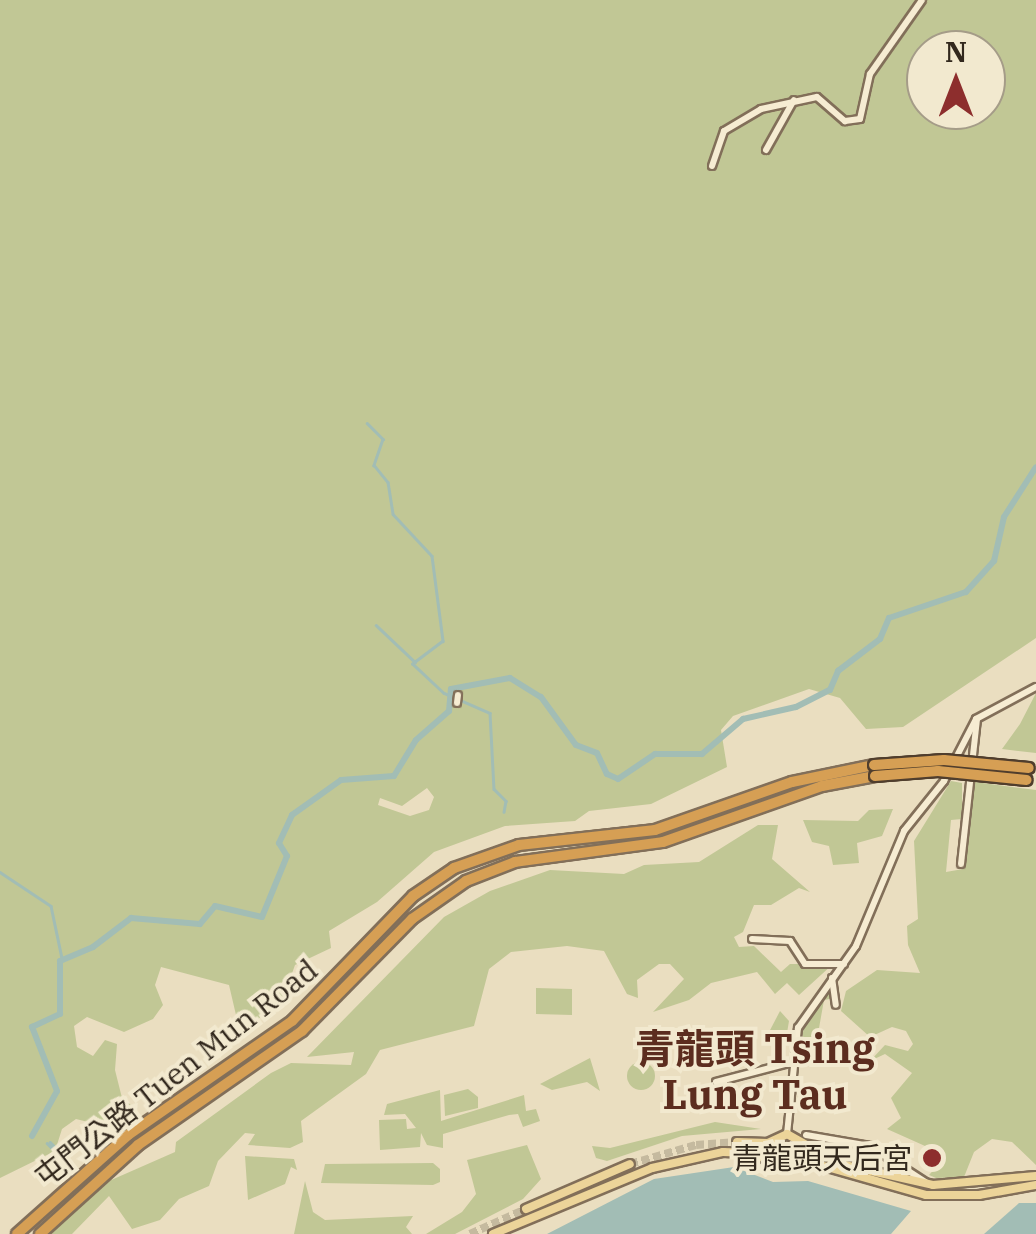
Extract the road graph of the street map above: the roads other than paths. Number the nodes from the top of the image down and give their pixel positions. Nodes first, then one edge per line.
1 (922, 0) edge
2 (794, 100) junction
3 (766, 150) dead end
4 (712, 166) dead end
5 (1036, 687) edge
6 (976, 719) junction
7 (874, 770) junction
8 (1032, 774) edge
9 (961, 864) dead end
10 (752, 939) dead end
11 (844, 964) junction
12 (832, 978) junction
13 (836, 1005) dead end
14 (793, 1062) junction
15 (716, 1082) dead end
16 (786, 1134) junction
17 (809, 1136) dead end
18 (737, 1142) tunnel mouth
19 (768, 1143) junction
20 (798, 1144) junction
21 (884, 1153) junction
22 (770, 1160) junction
23 (792, 1162) junction
24 (630, 1164) tunnel mouth
25 (882, 1176) junction
26 (1036, 1176) edge
27 (626, 1177) junction
28 (591, 1181) junction
29 (1036, 1185) edge
30 (933, 1186) junction
31 (526, 1209) tunnel mouth
32 (17, 1234) edge
33 (40, 1234) edge
34 (493, 1234) edge

1 - 2 street
2 - 3 street
2 - 4 street
5 - 6 street
6 - 9 street
6 - 11 street
7 - 8 highway, 屯門公路 Tuen Mun Road, bridge
7 - 32 highway, 屯門公路 Tuen Mun Road
7 - 33 highway, 屯門公路 Tuen Mun Road
10 - 11 street
11 - 12 street
12 - 13 street
12 - 14 street
14 - 15 street
14 - 16 street
16 - 19 main road
16 - 20 main road
17 - 21 street
18 - 19 main road
19 - 22 main road
20 - 23 main road
20 - 25 main road
21 - 25 street
21 - 30 street
22 - 23 main road
22 - 27 main road
23 - 29 main road
24 - 28 main road
25 - 30 main road
26 - 30 main road
27 - 28 street
27 - 34 main road
28 - 31 main road

